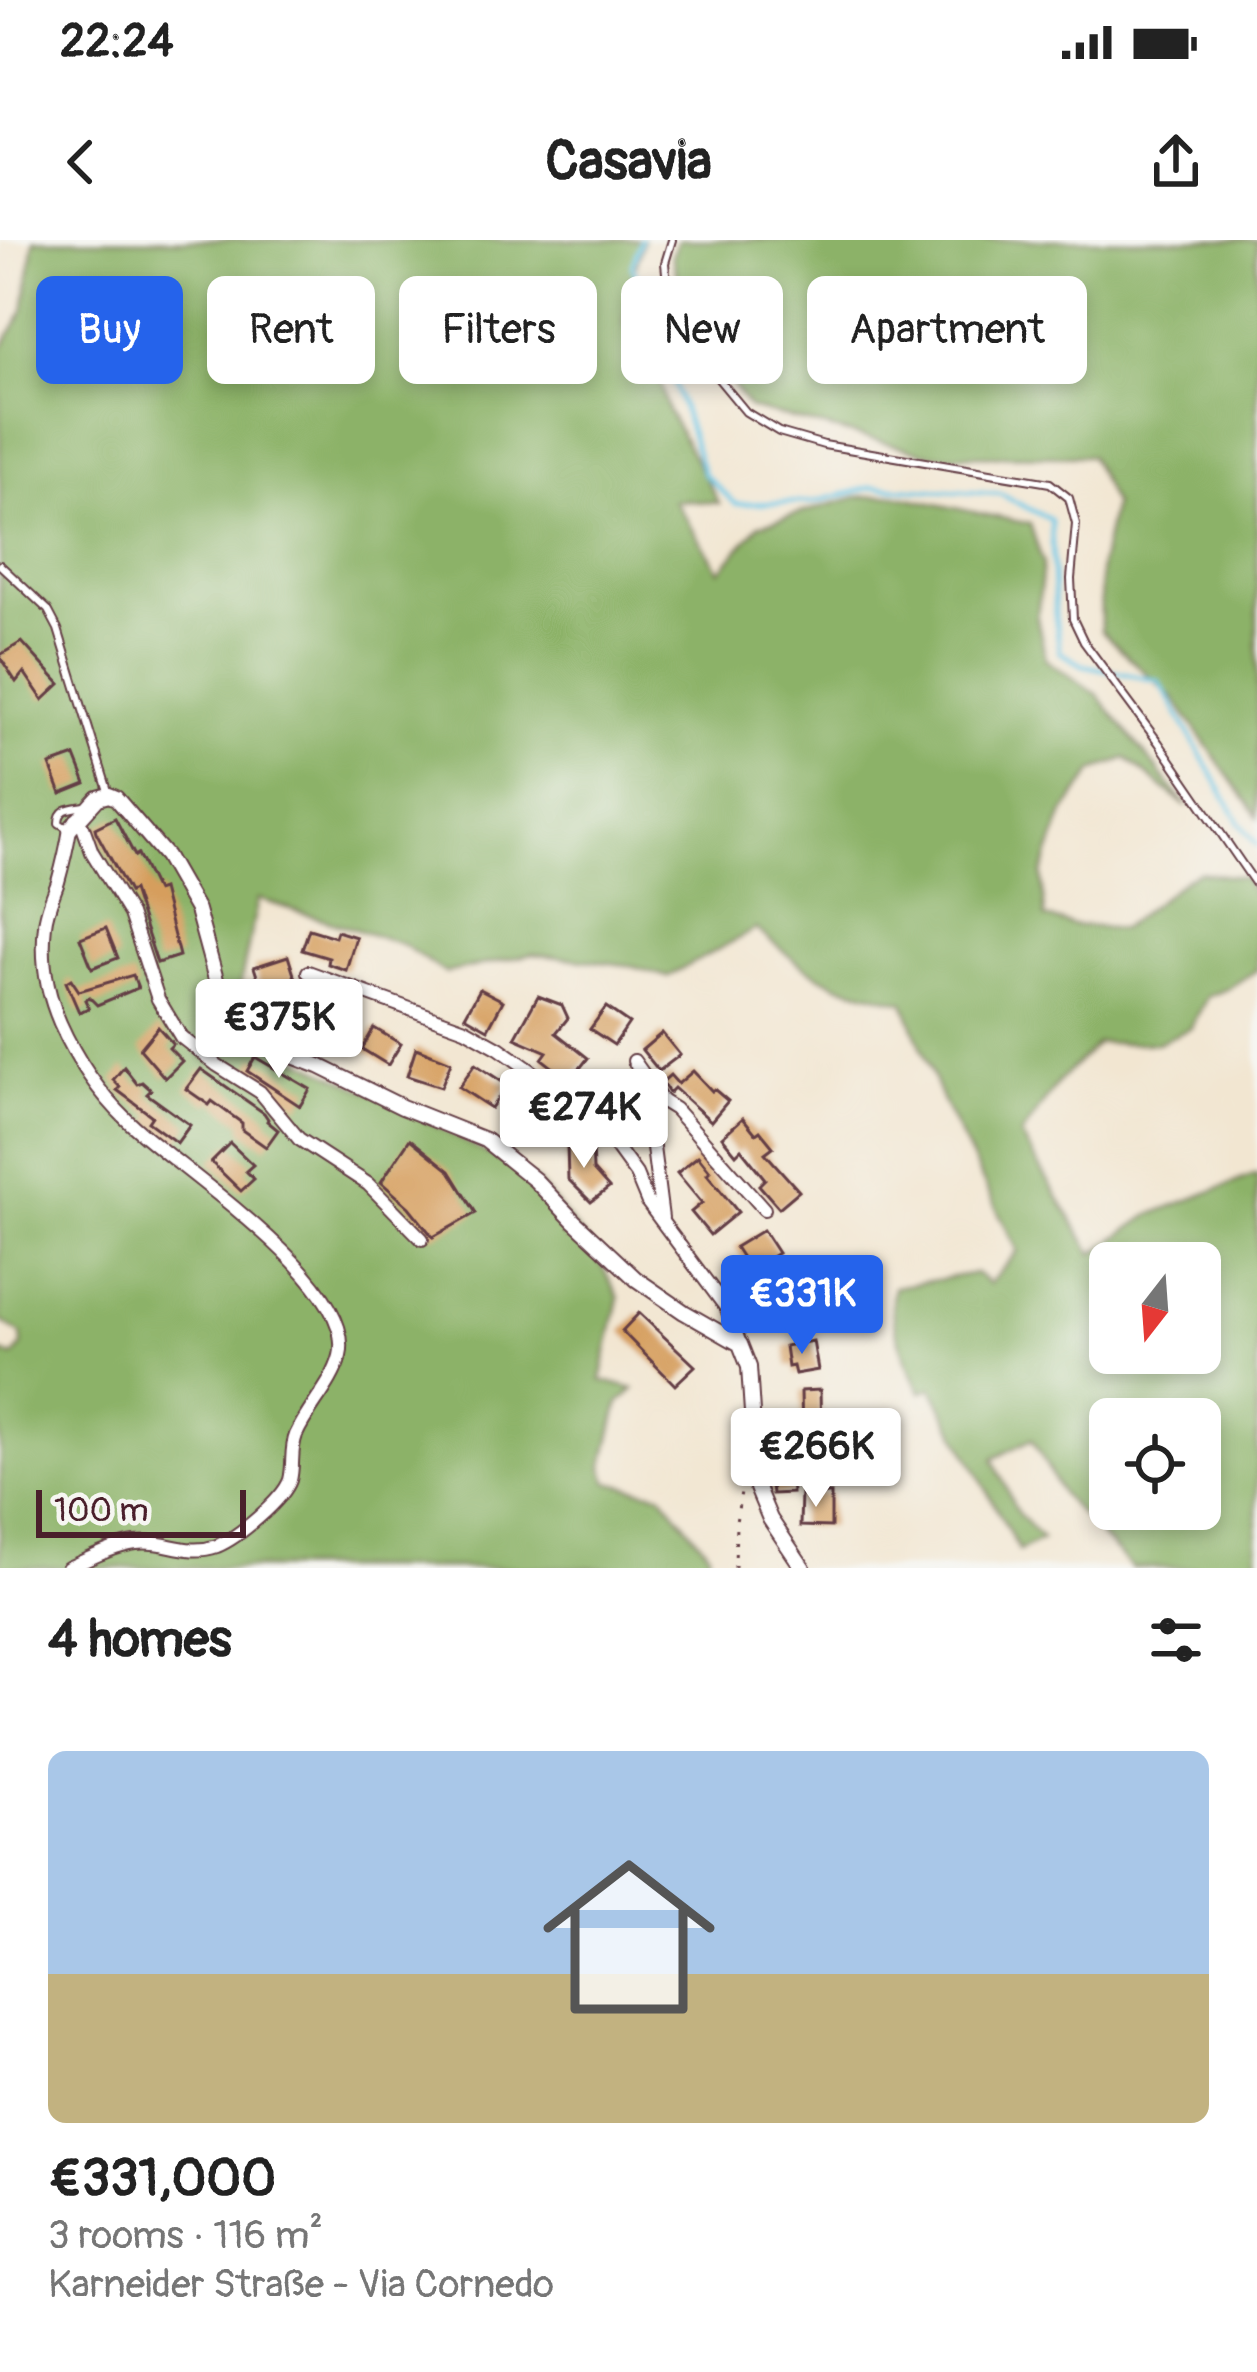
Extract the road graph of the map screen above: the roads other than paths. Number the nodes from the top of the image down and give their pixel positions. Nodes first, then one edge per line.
1 (672, 240) edge
2 (0, 565) edge
3 (110, 795) junction
4 (73, 824) junction
5 (1257, 886) edge
6 (308, 972) dead end
7 (634, 1061) dead end
8 (662, 1101) junction
9 (764, 1209) dead end
10 (663, 1222) junction
11 (422, 1239) dead end
12 (740, 1344) junction
13 (68, 1568) edge
14 (803, 1568) edge

1 - 5 lane
2 - 3 lane
3 - 4 street
3 - 12 street
4 - 11 street
4 - 13 street
6 - 10 street
7 - 8 street
8 - 9 street
8 - 10 street
10 - 12 street
12 - 14 street

